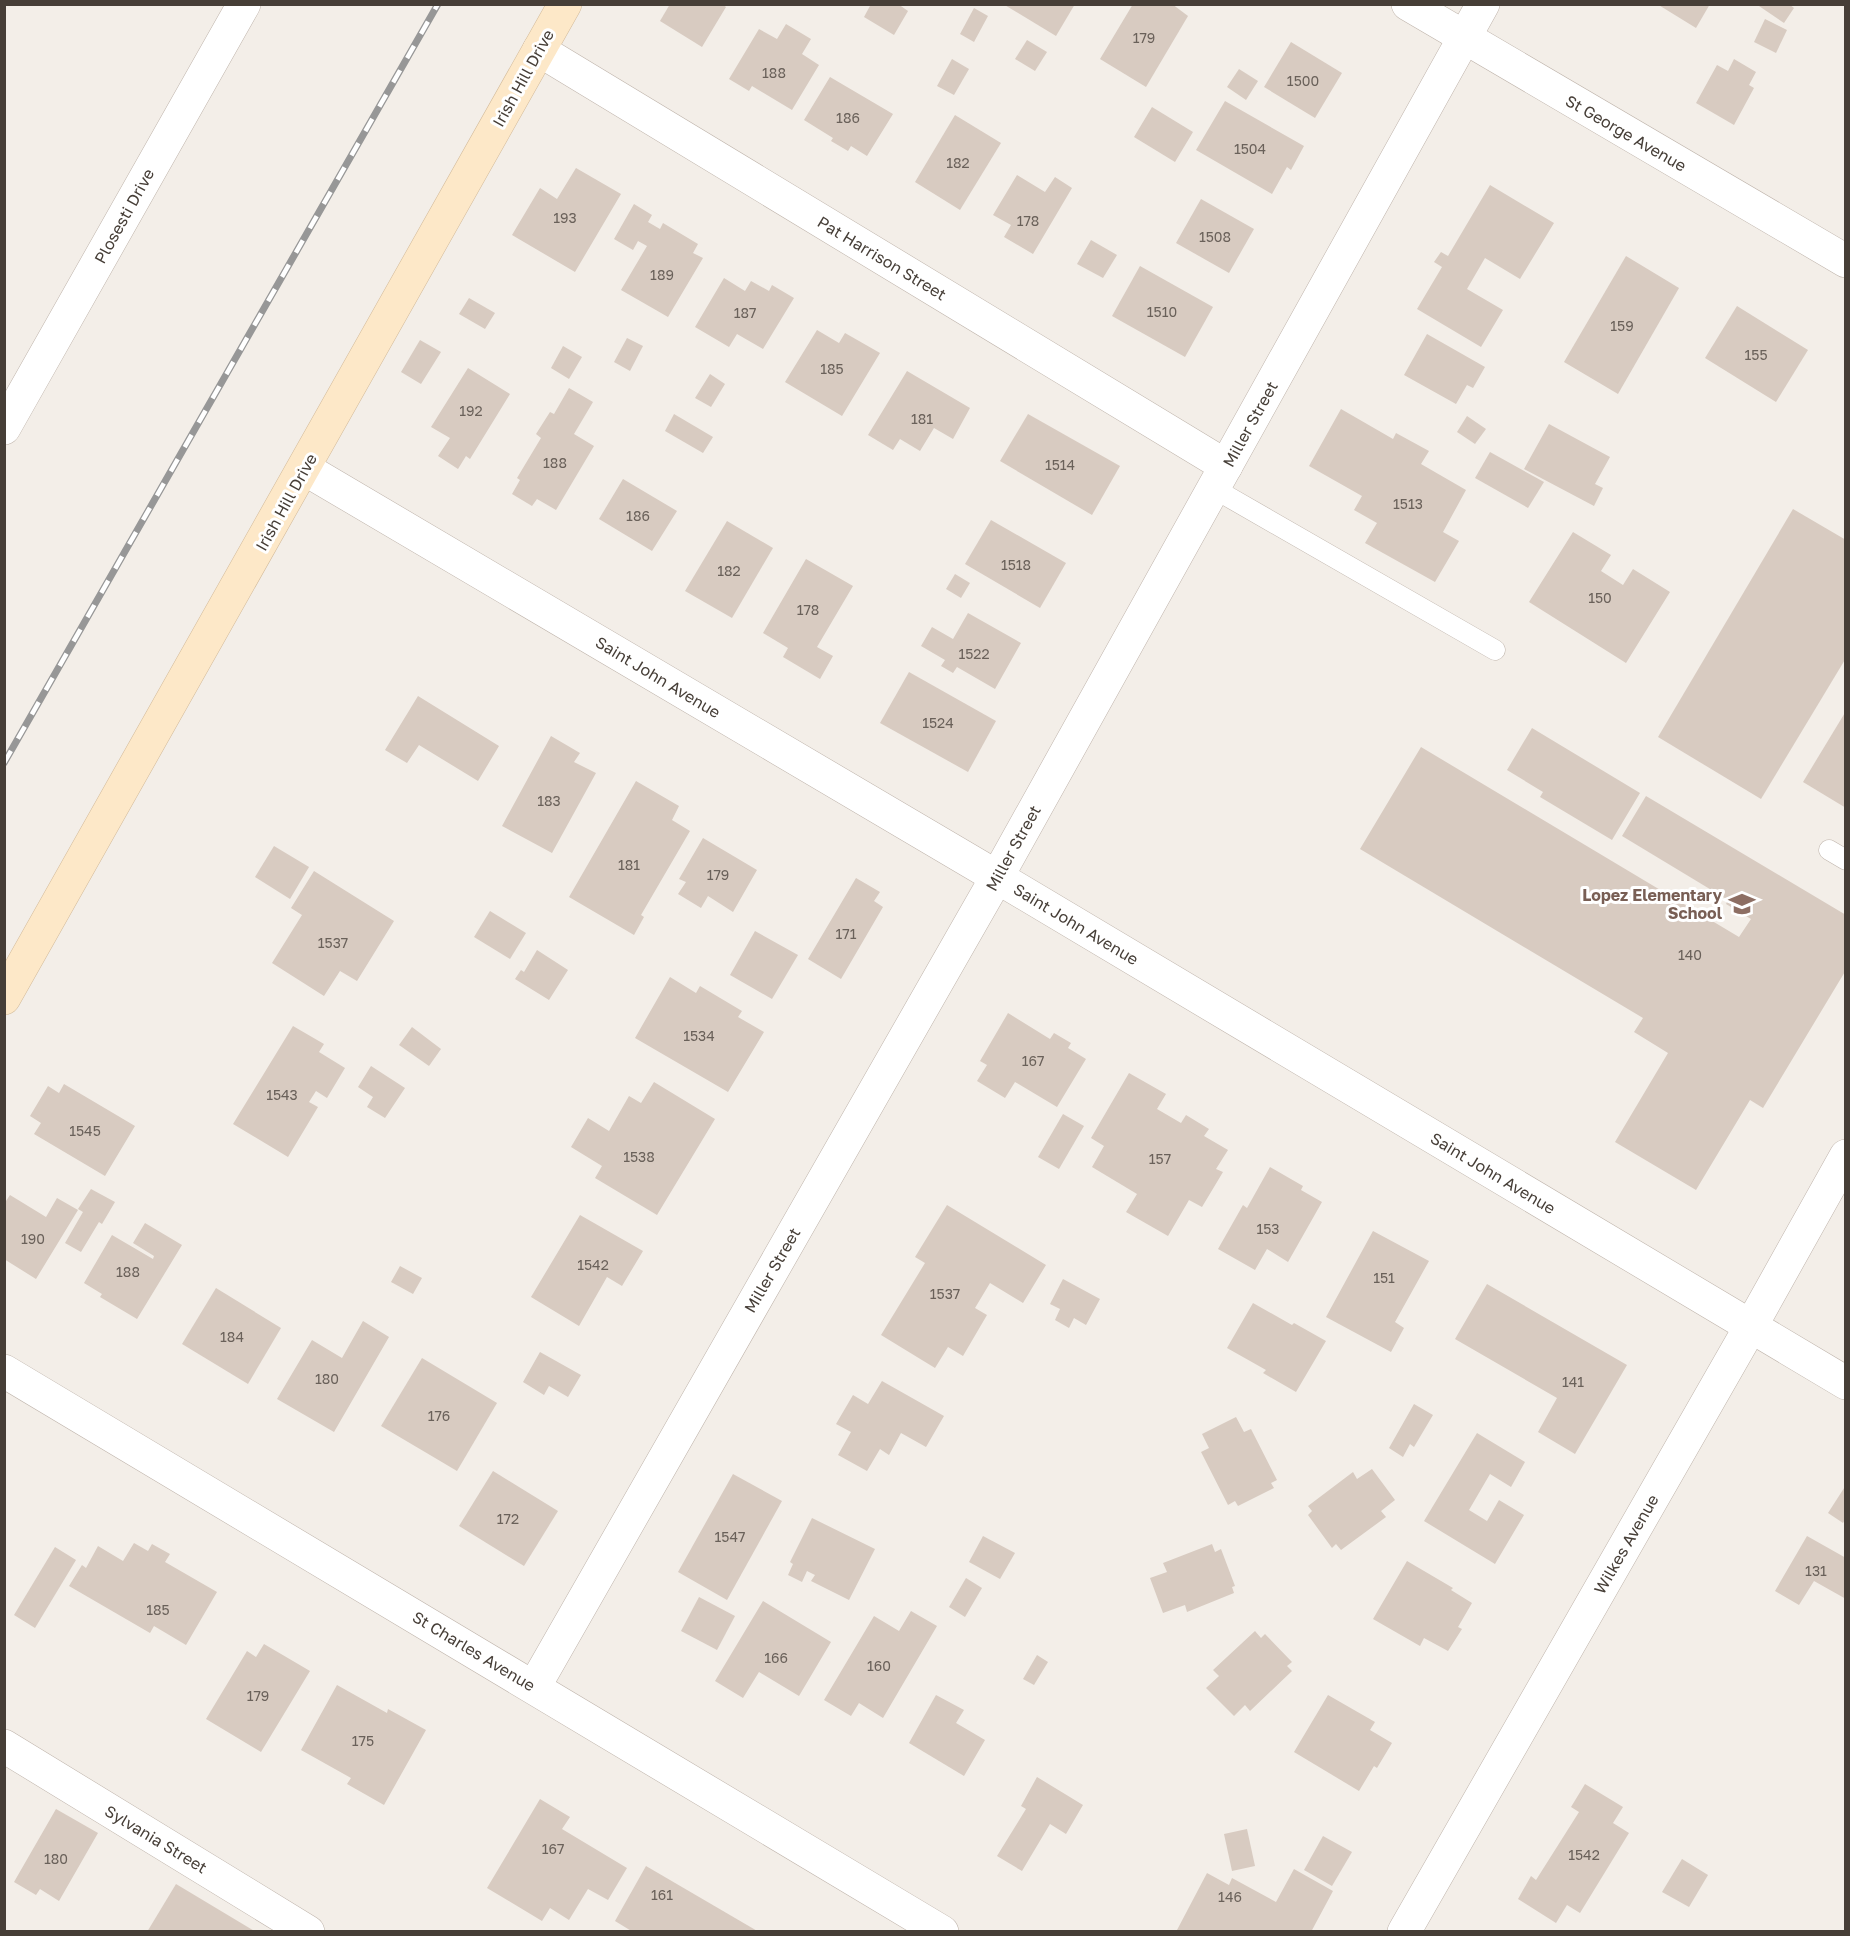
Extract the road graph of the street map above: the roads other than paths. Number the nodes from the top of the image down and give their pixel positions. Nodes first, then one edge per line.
1 (244, 4) edge
2 (565, 4) edge
3 (1408, 4) edge
4 (1483, 4) edge
5 (1464, 38) junction
6 (538, 50) junction
7 (1845, 261) edge
8 (4, 428) edge
9 (304, 469) junction
10 (1220, 477) junction
11 (1495, 650) dead end
12 (997, 877) junction
13 (4, 998) edge
14 (1845, 1156) edge
15 (1751, 1326) junction
16 (4, 1371) edge
17 (1845, 1383) edge
18 (534, 1687) junction
19 (4, 1746) edge
20 (308, 1932) edge
21 (942, 1932) edge
22 (1404, 1932) edge

1 - 8 street, Plosesti Drive
2 - 6 main road, Irish Hill Drive
3 - 5 street, St George Avenue
4 - 5 street, Miller Street
5 - 7 street, St George Avenue
5 - 10 street, Miller Street
6 - 9 main road, Irish Hill Drive
6 - 10 street, Pat Harrison Street
9 - 12 street, Saint John Avenue
9 - 13 main road, Irish Hill Drive
10 - 11 lane
10 - 12 street, Miller Street
12 - 15 street, Saint John Avenue
12 - 18 street, Miller Street
14 - 15 street, Wilkes Avenue
15 - 17 street, Saint John Avenue
15 - 22 street, Wilkes Avenue
16 - 18 street, St Charles Avenue
18 - 21 street, St Charles Avenue
19 - 20 street, Sylvania Street

